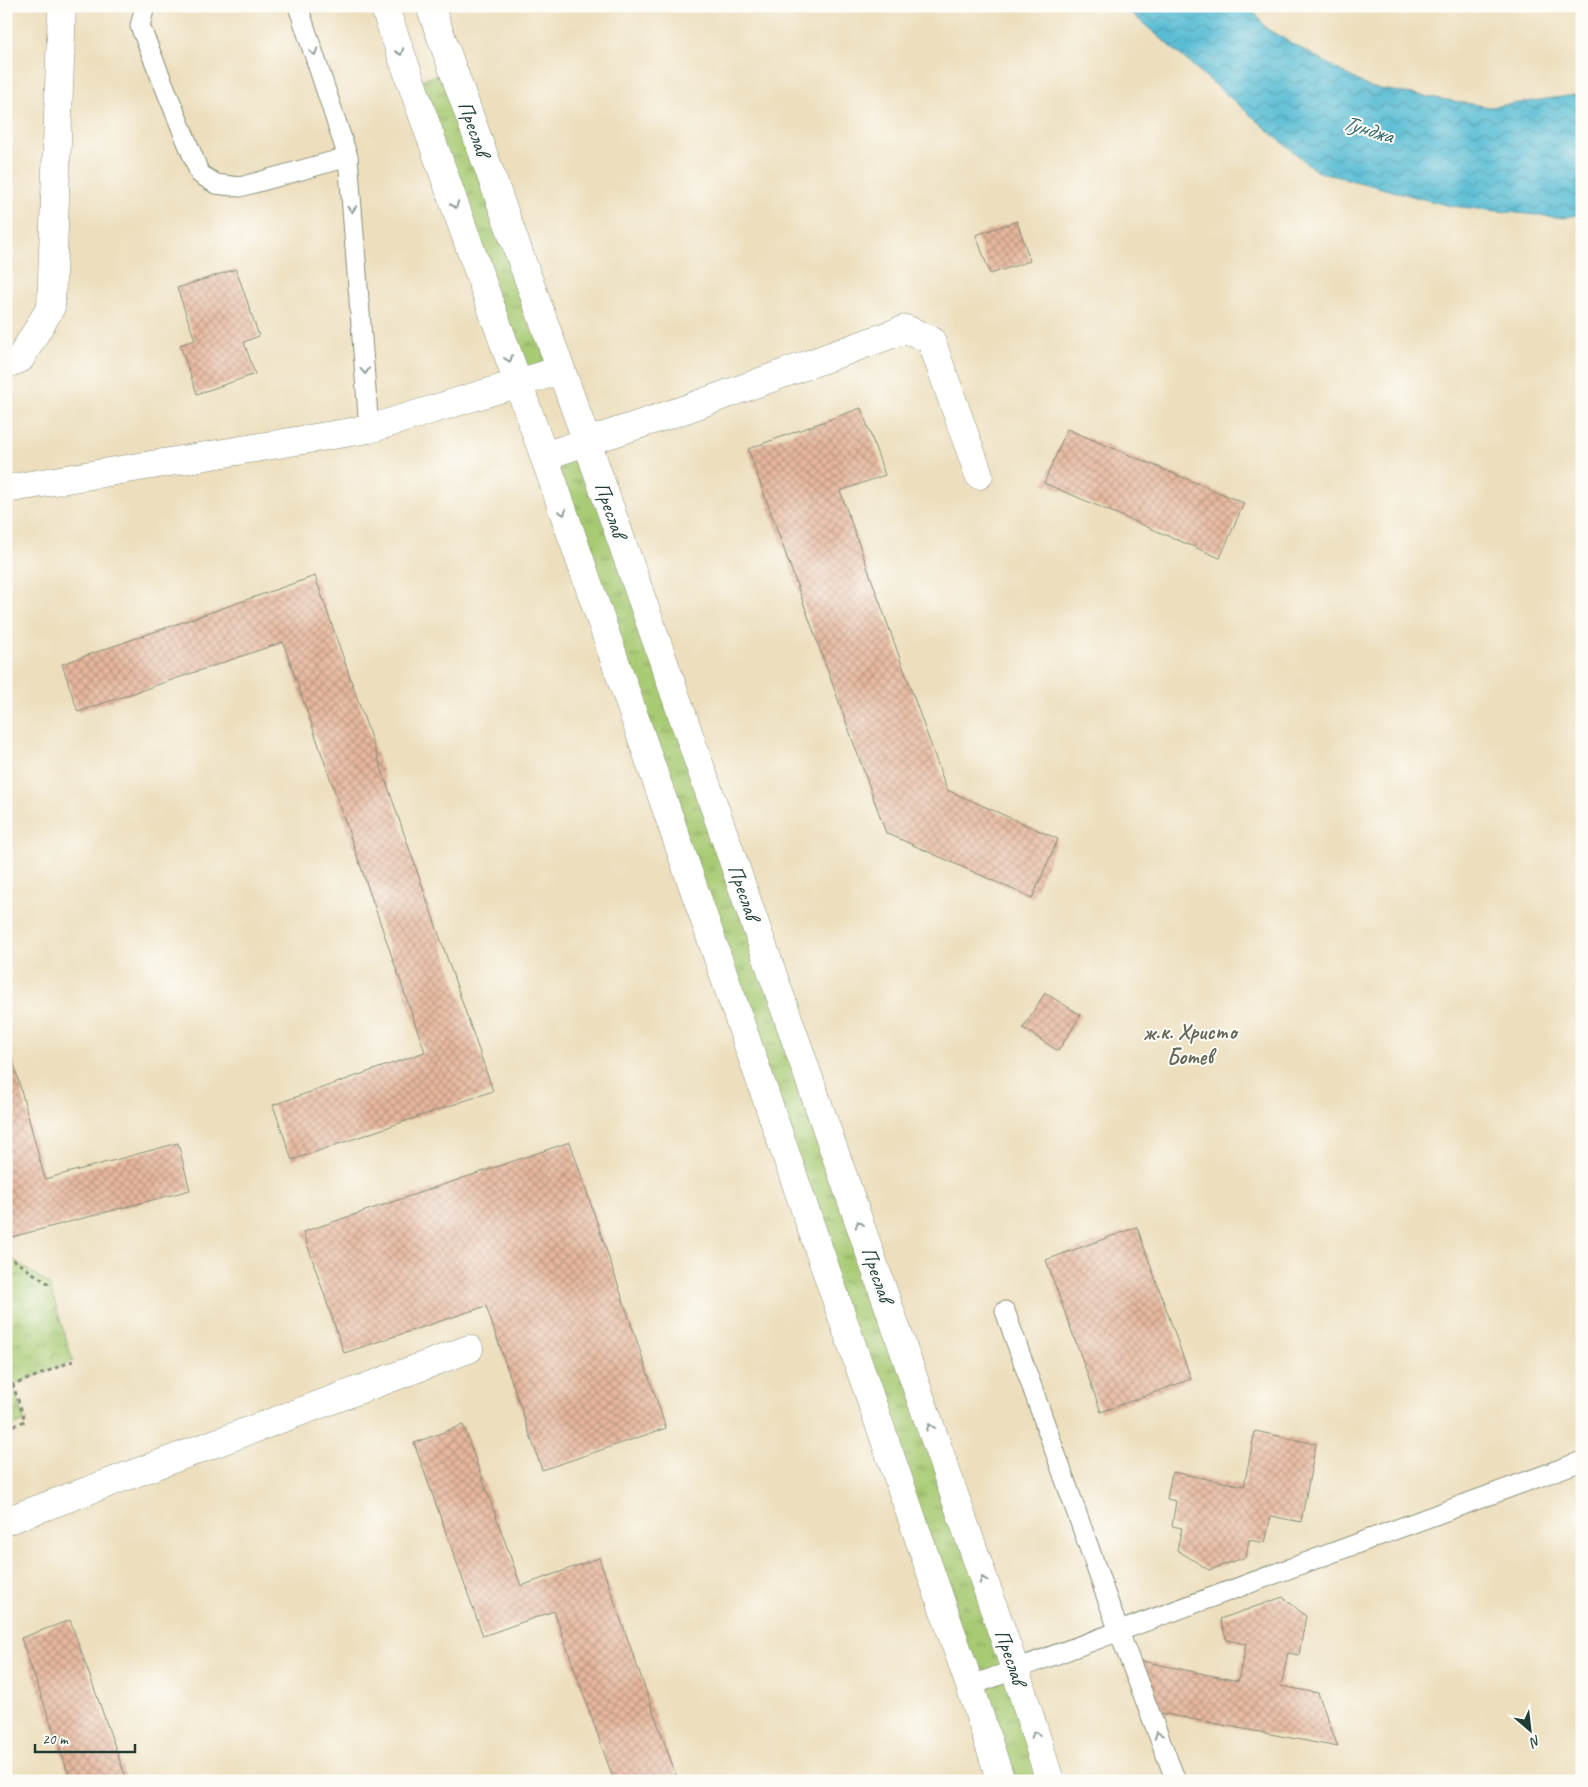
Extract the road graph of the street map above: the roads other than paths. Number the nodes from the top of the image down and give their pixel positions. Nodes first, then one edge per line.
1 (62, 6) edge
2 (145, 6) edge
3 (298, 6) edge
4 (384, 6) edge
5 (430, 6) edge
6 (348, 157) junction
7 (6, 364) edge
8 (561, 370) junction
9 (518, 384) junction
10 (369, 429) junction
11 (587, 442) junction
12 (544, 456) junction
13 (979, 476) dead end
14 (6, 489) edge
15 (1005, 1311) dead end
16 (469, 1350) dead end
17 (1582, 1461) edge
18 (6, 1521) edge
19 (1119, 1632) junction
20 (1014, 1669) junction
21 (970, 1686) junction
22 (1001, 1781) edge
23 (1050, 1781) edge
24 (1176, 1781) edge

1 - 7 main road
2 - 6 lane
3 -> 6 lane
4 -> 9 main road, Преслав
5 - 8 main road, Преслав
6 -> 10 lane
8 - 9 main road
8 - 11 main road, Преслав
9 - 10 main road
9 - 12 main road, Преслав
10 - 14 main road
11 - 12 main road
11 - 13 main road
20 -> 11 main road, Преслав
12 -> 21 main road, Преслав
15 - 19 lane
16 - 18 main road
17 - 19 lane
19 - 20 lane
24 -> 19 lane
20 - 21 lane
23 -> 20 main road, Преслав
21 - 22 main road, Преслав

